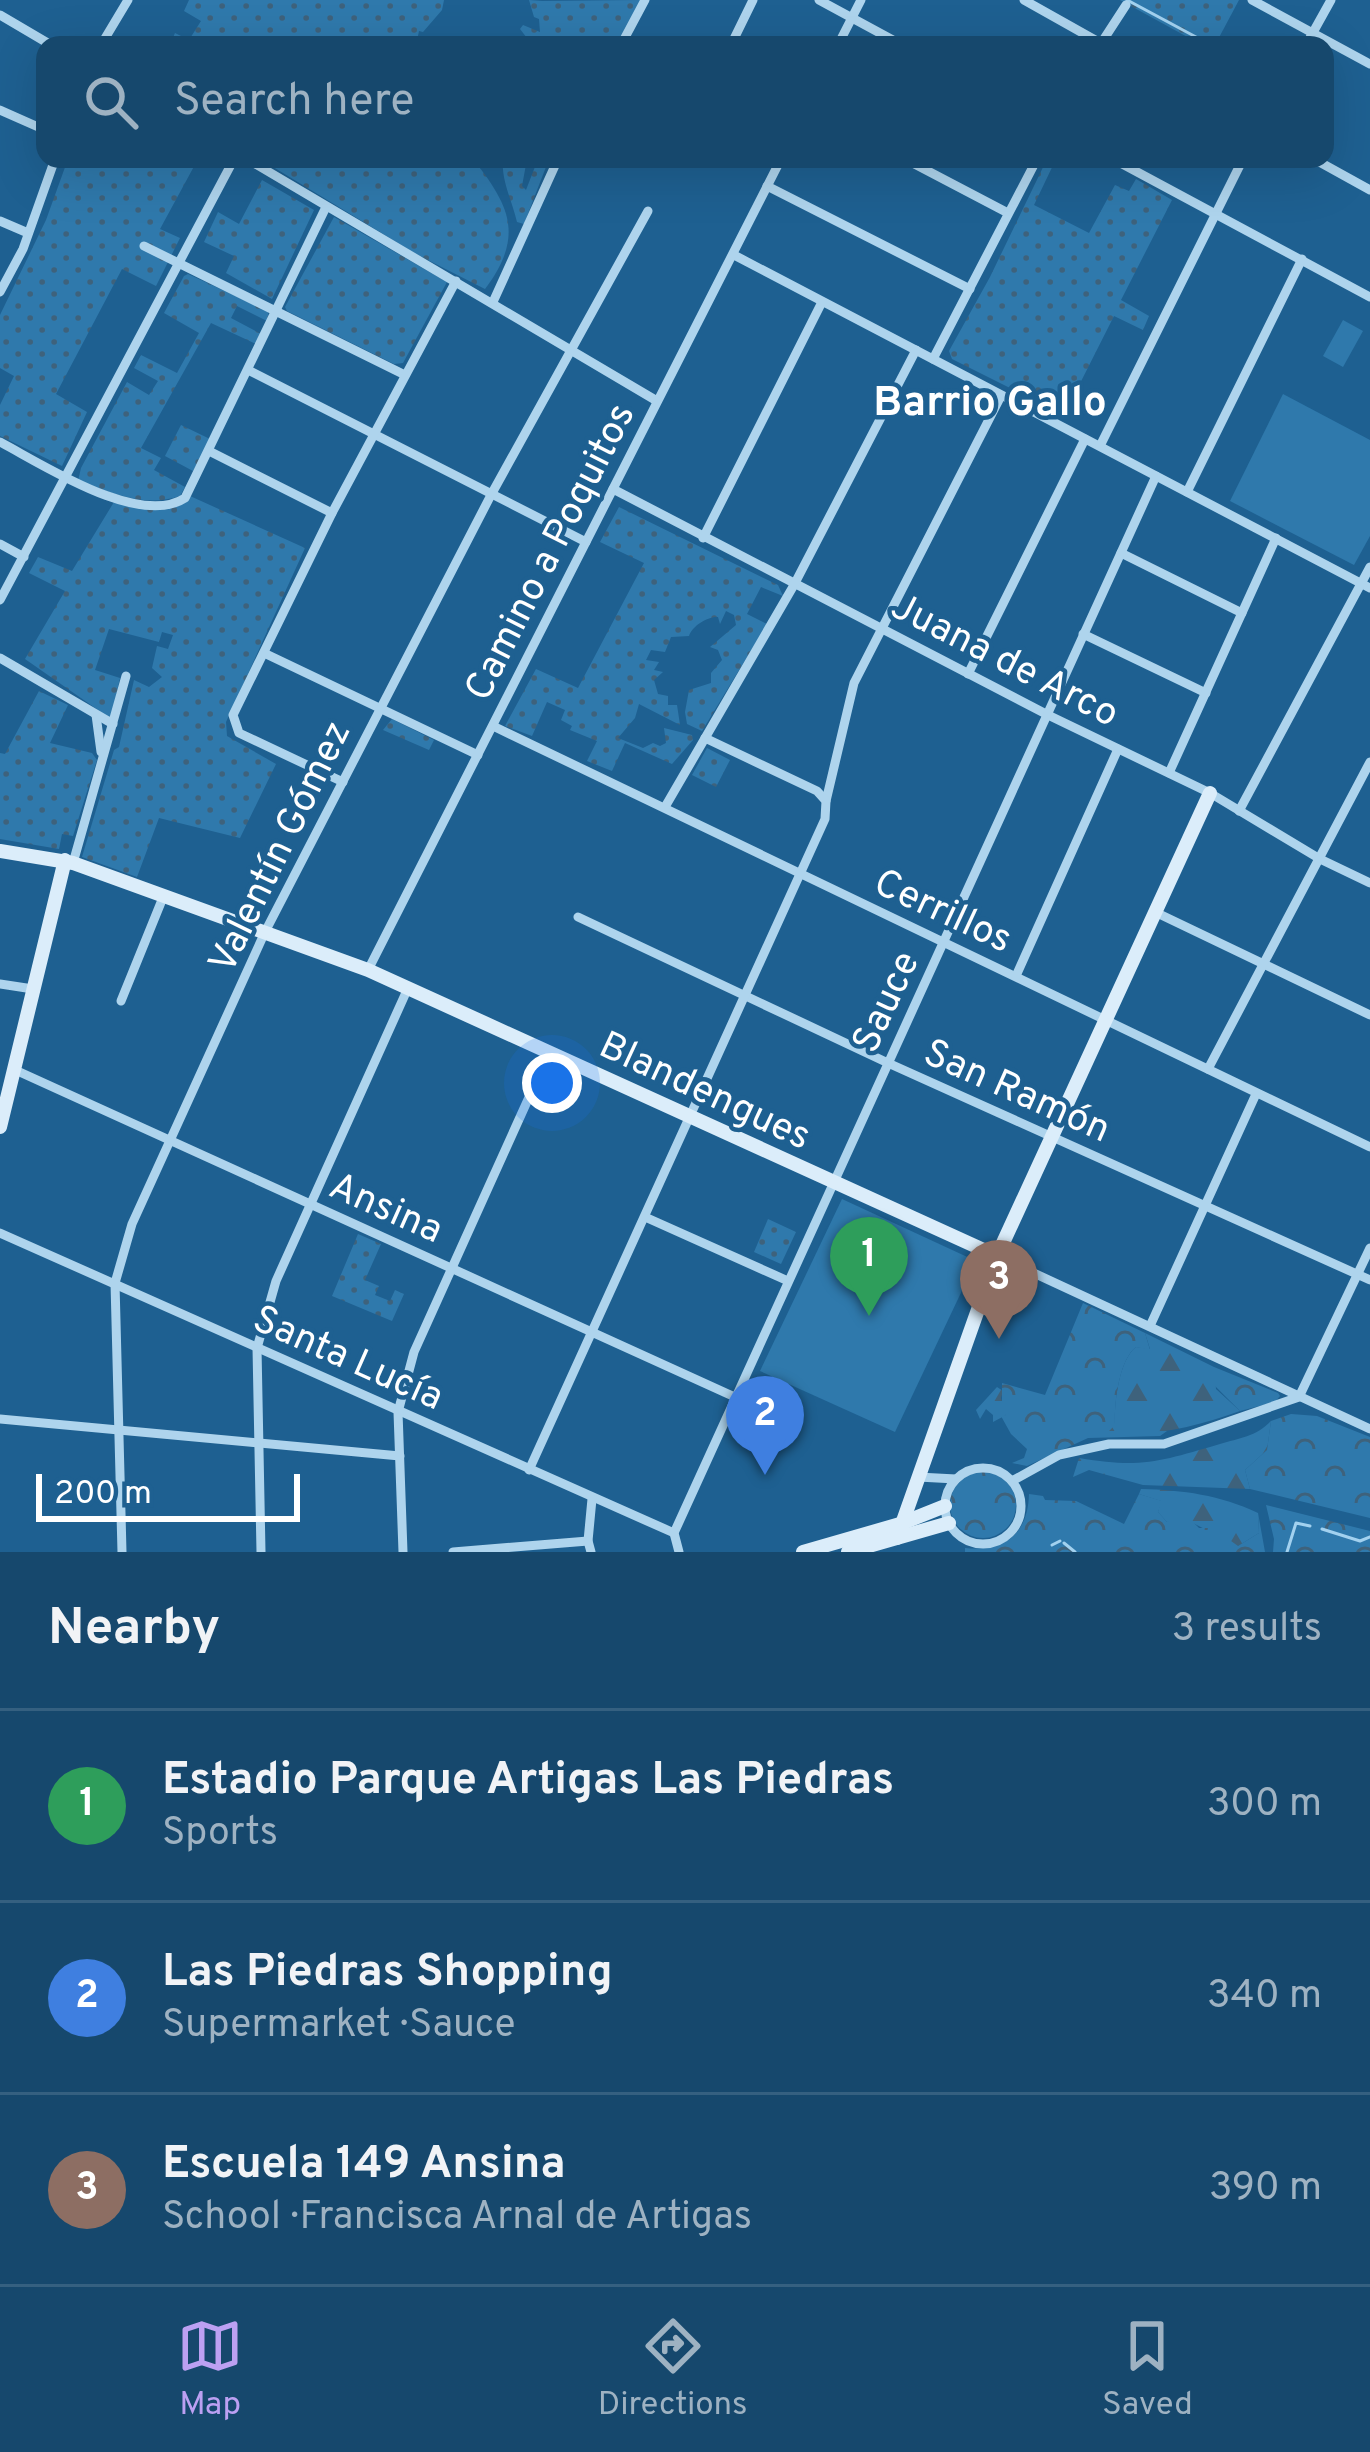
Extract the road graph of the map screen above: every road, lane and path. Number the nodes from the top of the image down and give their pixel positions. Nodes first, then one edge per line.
1 (128, 0) edge
2 (646, 0) edge
3 (753, 0) edge
4 (819, 0) edge
5 (861, 0) edge
6 (1024, 0) edge
7 (1252, 0) edge
8 (1330, 0) edge
9 (1126, 5) dead end
10 (0, 15) edge
11 (852, 18) junction
12 (1313, 32) junction
13 (36, 36) edge
14 (106, 36) edge
15 (626, 36) edge
16 (735, 36) edge
17 (843, 36) edge
18 (885, 36) edge
19 (1088, 36) edge
20 (1107, 36) edge
21 (1311, 36) edge
22 (1320, 36) edge
23 (1334, 44) edge
24 (1370, 64) edge
25 (0, 110) edge
26 (36, 126) edge
27 (53, 168) edge
28 (229, 168) edge
29 (262, 168) edge
30 (554, 168) edge
31 (776, 168) edge
32 (922, 168) edge
33 (1032, 168) edge
34 (1130, 168) edge
35 (1239, 168) edge
36 (1330, 168) edge
37 (767, 186) junction
38 (1370, 190) edge
39 (326, 207) junction
40 (648, 211) dead end
41 (1008, 213) junction
42 (1214, 213) junction
43 (0, 221) edge
44 (28, 233) junction
45 (144, 247) dead end
46 (734, 255) junction
47 (1302, 259) junction
48 (179, 262) junction
49 (456, 281) junction
50 (970, 289) junction
51 (0, 292) edge
52 (1370, 296) edge
53 (493, 302) junction
54 (823, 302) junction
55 (274, 309) junction
56 (569, 348) junction
57 (916, 350) junction
58 (933, 358) junction
59 (250, 370) junction
60 (404, 375) junction
61 (1001, 396) junction
62 (658, 401) junction
63 (374, 434) junction
64 (1085, 439) junction
65 (0, 442) edge
66 (1100, 446) junction
67 (208, 451) junction
68 (1156, 476) junction
69 (67, 478) junction
70 (613, 489) junction
71 (1187, 492) junction
72 (491, 495) junction
73 (332, 513) junction
74 (704, 538) junction
75 (1276, 538) junction
76 (586, 542) junction
77 (0, 544) edge
78 (1121, 553) junction
79 (24, 557) junction
80 (1370, 567) edge
81 (794, 585) junction
82 (1366, 585) edge
83 (0, 601) edge
84 (1242, 613) junction
85 (883, 628) junction
86 (1083, 634) junction
87 (264, 653) junction
88 (0, 658) edge
89 (968, 674) junction
90 (126, 676) dead end
91 (1206, 693) junction
92 (381, 706) junction
93 (96, 715) junction
94 (1048, 715) junction
95 (113, 724) junction
96 (494, 726) junction
97 (705, 738) junction
98 (1118, 749) junction
99 (478, 755) junction
100 (101, 756) junction
101 (1370, 762) edge
102 (1169, 773) junction
103 (343, 782) junction
104 (1210, 793) junction
105 (826, 801) junction
106 (665, 807) junction
107 (1239, 811) junction
108 (0, 850) edge
109 (1319, 859) junction
110 (69, 861) junction
111 (801, 874) junction
112 (1370, 883) edge
113 (164, 895) junction
114 (1155, 912) junction
115 (578, 917) dead end
116 (265, 932) junction
117 (944, 942) junction
118 (1264, 965) junction
119 (368, 970) junction
120 (1016, 976) junction
121 (0, 984) edge
122 (408, 988) junction
123 (33, 989) junction
124 (746, 996) junction
125 (121, 1001) dead end
126 (1370, 1015) edge
127 (1106, 1019) junction
128 (549, 1053) junction
129 (888, 1063) junction
130 (13, 1070) junction
131 (1208, 1070) junction
132 (1256, 1094) junction
133 (2, 1107) edge
134 (690, 1118) junction
135 (0, 1127) edge
136 (1052, 1138) junction
137 (172, 1140) junction
138 (1370, 1147) edge
139 (833, 1184) junction
140 (311, 1204) junction
141 (1206, 1206) junction
142 (645, 1217) junction
143 (0, 1233) edge
144 (1370, 1248) edge
145 (997, 1256) junction
146 (452, 1268) junction
147 (1358, 1274) junction
148 (1370, 1280) edge
149 (788, 1281) junction
150 (115, 1283) junction
151 (1150, 1326) junction
152 (593, 1332) junction
153 (257, 1348) junction
154 (1299, 1397) junction
155 (737, 1398) junction
156 (398, 1412) junction
157 (0, 1419) edge
158 (118, 1429) junction
159 (1370, 1429) edge
160 (258, 1442) junction
161 (400, 1456) junction
162 (529, 1469) junction
163 (918, 1477) junction
164 (956, 1479) junction
165 (1012, 1481) junction
166 (592, 1499) junction
167 (945, 1506) junction
168 (949, 1522) junction
169 (898, 1531) junction
170 (674, 1534) junction
171 (590, 1547) edge
172 (122, 1552) edge
173 (261, 1552) edge
174 (403, 1552) edge
175 (453, 1552) edge
176 (680, 1552) edge
177 (803, 1552) edge
178 (848, 1552) edge

1 - 14 street
2 - 15 street
3 - 16 street
4 - 11 street
5 - 11 street
6 - 19 street
7 - 12 street
8 - 12 street
9 - 20 street
10 - 13 street
11 - 17 street
11 - 18 street
12 - 21 street
12 - 22 street
23 - 24 street
25 - 26 street
27 - 44 street
28 - 48 street
29 - 39 street
30 - 53 street
31 - 37 street, Camino a Poquitos
32 - 41 street
33 - 41 street
34 - 42 street
35 - 42 street
36 - 38 street
37 - 46 street, Camino a Poquitos
37 - 50 street
39 - 49 street
39 - 55 street
40 - 56 street, Valentín Gómez
41 - 50 street
42 - 47 street
42 - 66 street
43 - 44 street
44 - 51 street
45 - 48 street
46 - 54 street
46 - 62 street, Camino a Poquitos
47 - 52 street
47 - 71 street
48 - 55 street
48 - 69 street
49 - 53 street
49 - 60 street
50 - 58 street
53 - 56 street
54 - 57 street
54 - 74 street
55 - 59 street
55 - 60 street
56 - 62 street
56 - 72 street, Valentín Gómez
57 - 58 street
57 - 81 street
58 - 61 street
59 - 63 street
59 - 67 street
60 - 63 street
61 - 64 street
61 - 85 street
62 - 70 street, Camino a Poquitos
63 - 72 street
63 - 73 street
64 - 66 street
64 - 89 street
65 - 69 street
66 - 68 street
67 - 69 street
67 - 73 street
68 - 71 street
68 - 78 street, Sauce
69 - 79 street
70 - 74 street, Juana de Arco
70 - 76 street, Camino a Poquitos
71 - 75 street
72 - 76 street
72 - 92 street, Valentín Gómez
73 - 87 street
74 - 81 street, Juana de Arco
75 - 82 street
75 - 84 street
76 - 96 street, Camino a Poquitos
77 - 79 street
78 - 84 street
78 - 86 street, Sauce
79 - 83 street
80 - 82 street
81 - 85 street, Juana de Arco
81 - 97 street
82 - 107 street
84 - 91 street
85 - 89 street, Juana de Arco
85 - 105 street
86 - 91 street
86 - 94 street, Sauce
87 - 92 street
87 - 103 street
88 - 93 street
89 - 94 street, Juana de Arco
90 - 95 street
91 - 102 street
92 - 99 street
92 - 103 street, Valentín Gómez
93 - 95 street
93 - 100 street
94 - 98 street, Juana de Arco
94 - 117 street, Sauce
95 - 100 street
96 - 99 street, Camino a Poquitos
96 - 106 street, Cerrillos
97 - 105 street
97 - 106 street
98 - 102 street, Juana de Arco
98 - 120 street
99 - 119 street, Camino a Poquitos
100 - 110 street
101 - 109 street
102 - 104 street, Juana de Arco
103 - 116 street, Valentín Gómez
104 - 107 street, Juana de Arco
104 - 114 street
105 - 111 street
106 - 111 street, Cerrillos
107 - 109 street, Juana de Arco
108 - 110 street, Blandengues
109 - 112 street, Juana de Arco
109 - 118 street
110 - 113 street, Blandengues
110 - 123 street
111 - 117 street, Cerrillos
111 - 124 street
113 - 116 street, Blandengues
113 - 125 street
114 - 118 street
114 - 127 street
115 - 124 street, San Ramón
116 - 119 street, Blandengues
116 - 137 street, Valentín Gómez
117 - 120 street, Cerrillos
117 - 129 street, Sauce
118 - 126 street
118 - 131 street
119 - 122 street, Blandengues
120 - 127 street, Cerrillos
121 - 123 street
122 - 128 street, Blandengues
122 - 140 street
123 - 130 street
124 - 129 street, San Ramón
124 - 134 street
127 - 131 street, Cerrillos
127 - 136 street
128 - 134 street, Blandengues
128 - 146 street
129 - 136 street, San Ramón
129 - 139 street, Sauce
130 - 133 street
130 - 137 street, Ansina
131 - 132 street, Cerrillos
132 - 138 street, Cerrillos
132 - 141 street
133 - 135 street
134 - 139 street, Blandengues
134 - 142 street
136 - 141 street, San Ramón
136 - 145 street
137 - 140 street, Ansina
137 - 150 street, Valentín Gómez
139 - 145 street, Blandengues
139 - 149 street, Sauce
140 - 146 street, Ansina
140 - 153 street
141 - 147 street, San Ramón
141 - 151 street
142 - 149 street
142 - 152 street
143 - 150 street, Santa Lucía
144 - 147 street
145 - 151 street, Blandengues
145 - 163 street
146 - 152 street, Ansina
146 - 156 street
147 - 148 street, San Ramón
147 - 154 street
149 - 155 street, Sauce
150 - 153 street, Santa Lucía
150 - 158 street, Valentín Gómez
151 - 154 street, Blandengues
152 - 155 street, Ansina
152 - 162 street
153 - 156 street, Santa Lucía
153 - 160 street
154 - 159 street, Blandengues
154 - 165 street
155 - 170 street, Sauce
156 - 161 street
156 - 162 street, Santa Lucía
157 - 158 street
158 - 160 street
158 - 172 street, Valentín Gómez
160 - 161 street
160 - 173 street
161 - 174 street
162 - 166 street, Santa Lucía
163 - 164 street
163 - 169 street
164 - 165 street
164 - 167 street
165 - 168 street
166 - 170 street, Santa Lucía
166 - 171 street
167 - 168 street
167 - 169 street
168 - 169 street
169 - 177 street
169 - 178 street
170 - 176 street
171 - 175 street

